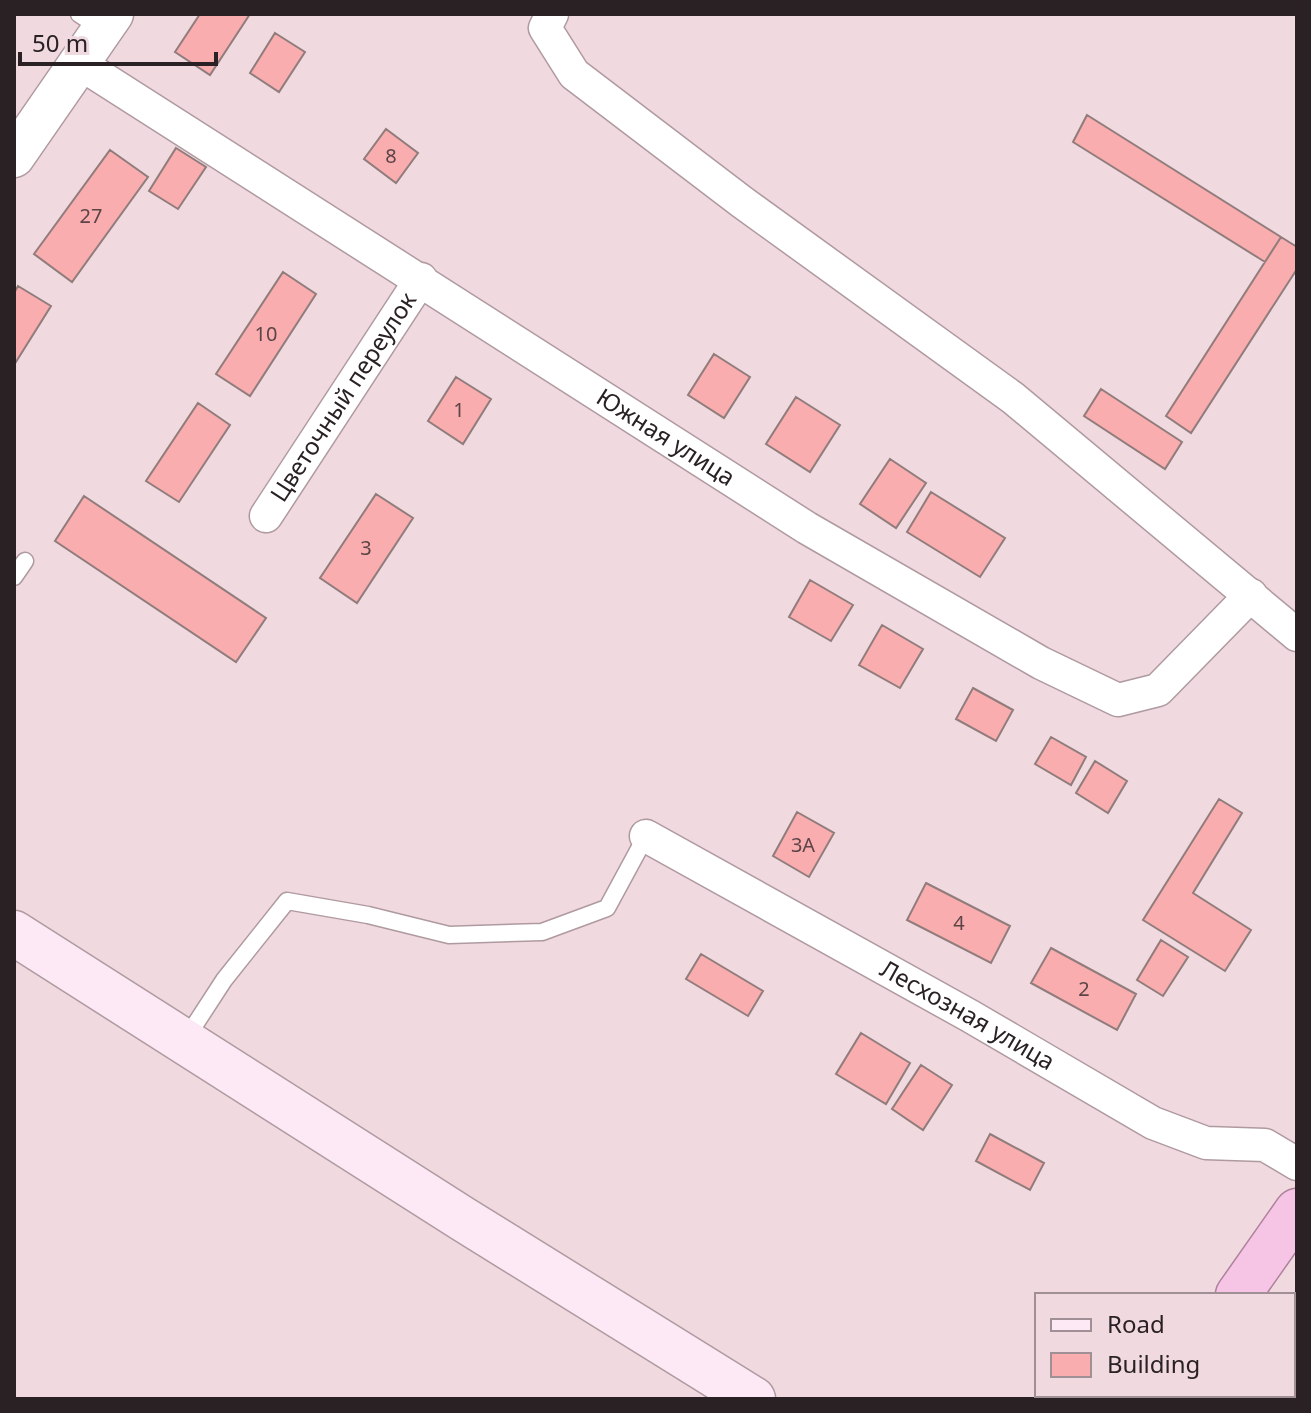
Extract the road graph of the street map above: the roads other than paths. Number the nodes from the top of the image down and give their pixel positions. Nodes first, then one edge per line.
1 (552, 14) edge
2 (98, 19) edge
3 (79, 63) junction
4 (14, 157) edge
5 (421, 279) junction
6 (266, 516) dead end
7 (25, 561) dead end
8 (14, 577) edge
9 (1251, 595) junction
10 (1297, 635) edge
11 (646, 836) joint
12 (14, 933) edge
13 (185, 1041) junction
14 (1297, 1164) edge
15 (1297, 1211) edge
16 (1239, 1293) edge
17 (753, 1399) edge

1 - 9 street
2 - 3 street
3 - 4 street
3 - 5 street, Южная улица
5 - 6 street, Цветочный переулок
5 - 9 street, Южная улица
7 - 8 lane
9 - 10 street
11 - 13 lane
11 - 14 street, Лесхозная улица
12 - 13 main road
13 - 17 main road
15 - 16 highway

